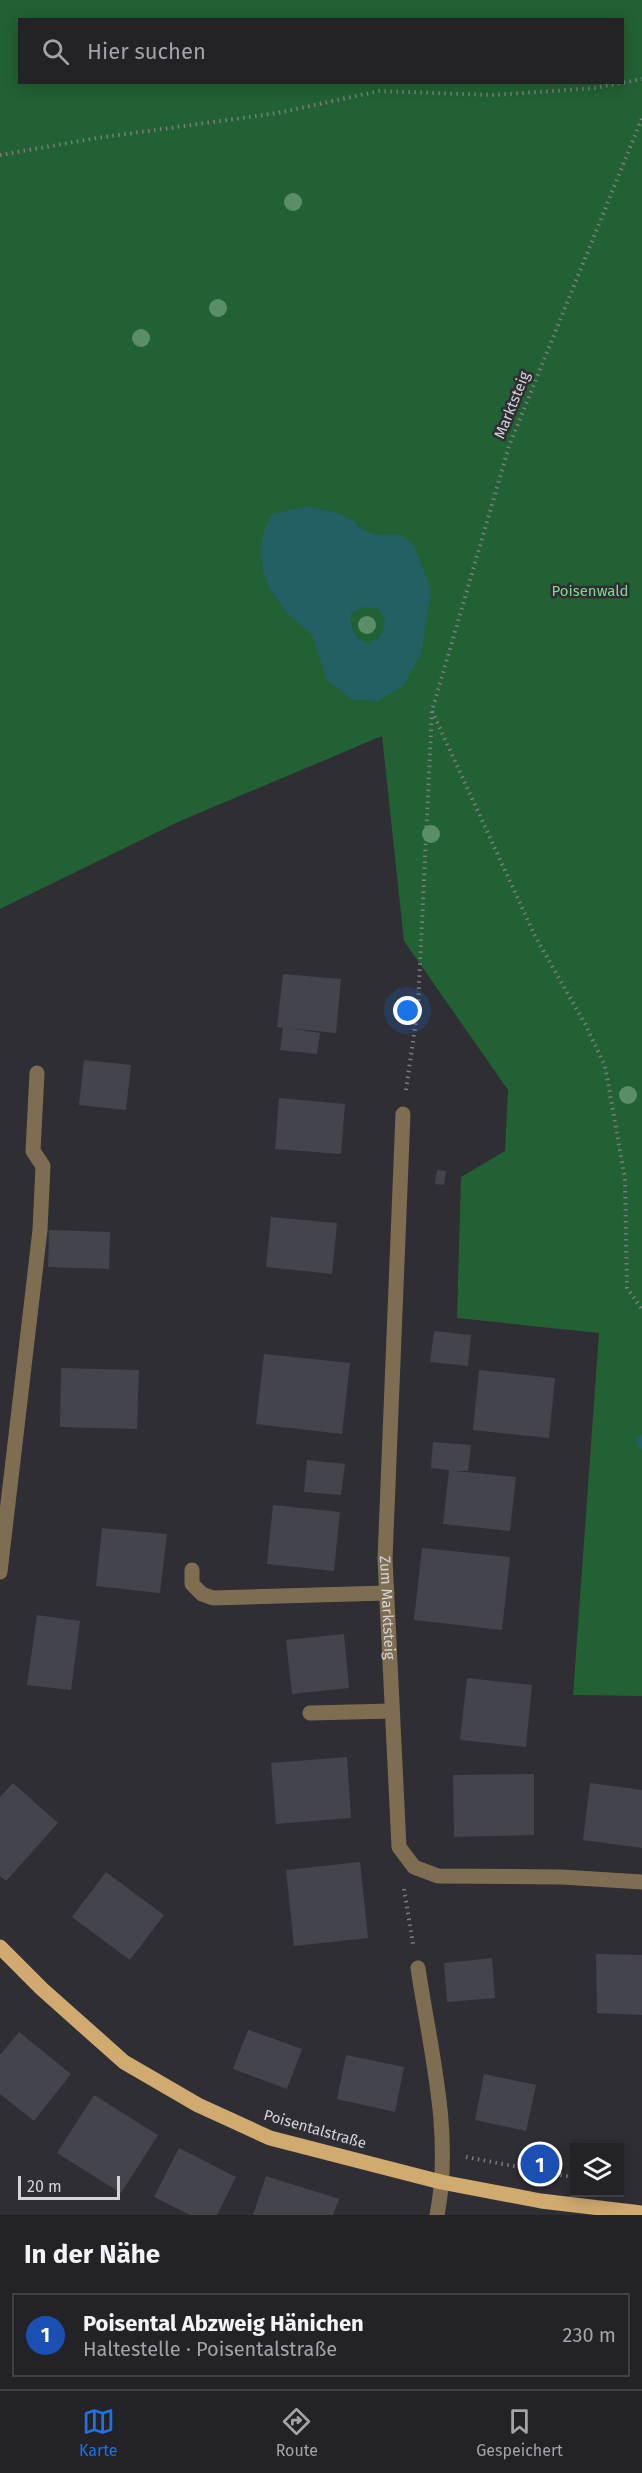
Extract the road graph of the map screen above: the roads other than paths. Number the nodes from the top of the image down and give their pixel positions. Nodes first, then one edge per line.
1 (37, 1073) dead end
2 (403, 1114) road end
3 (192, 1570) dead end
4 (0, 1572) edge
5 (387, 1593) junction
6 (392, 1711) junction
7 (310, 1713) dead end
8 (642, 1882) edge
9 (0, 1947) edge
10 (418, 1968) road end
11 (441, 2182) junction
12 (642, 2213) edge
13 (437, 2215) edge

1 - 4 street
2 - 5 street, Zum Marktsteig
3 - 5 street
5 - 6 street, Zum Marktsteig
6 - 7 street
6 - 8 street, Zum Marktsteig
9 - 11 main road, Poisentalstraße
10 - 11 street
11 - 12 main road, Poisentalstraße
11 - 13 street

